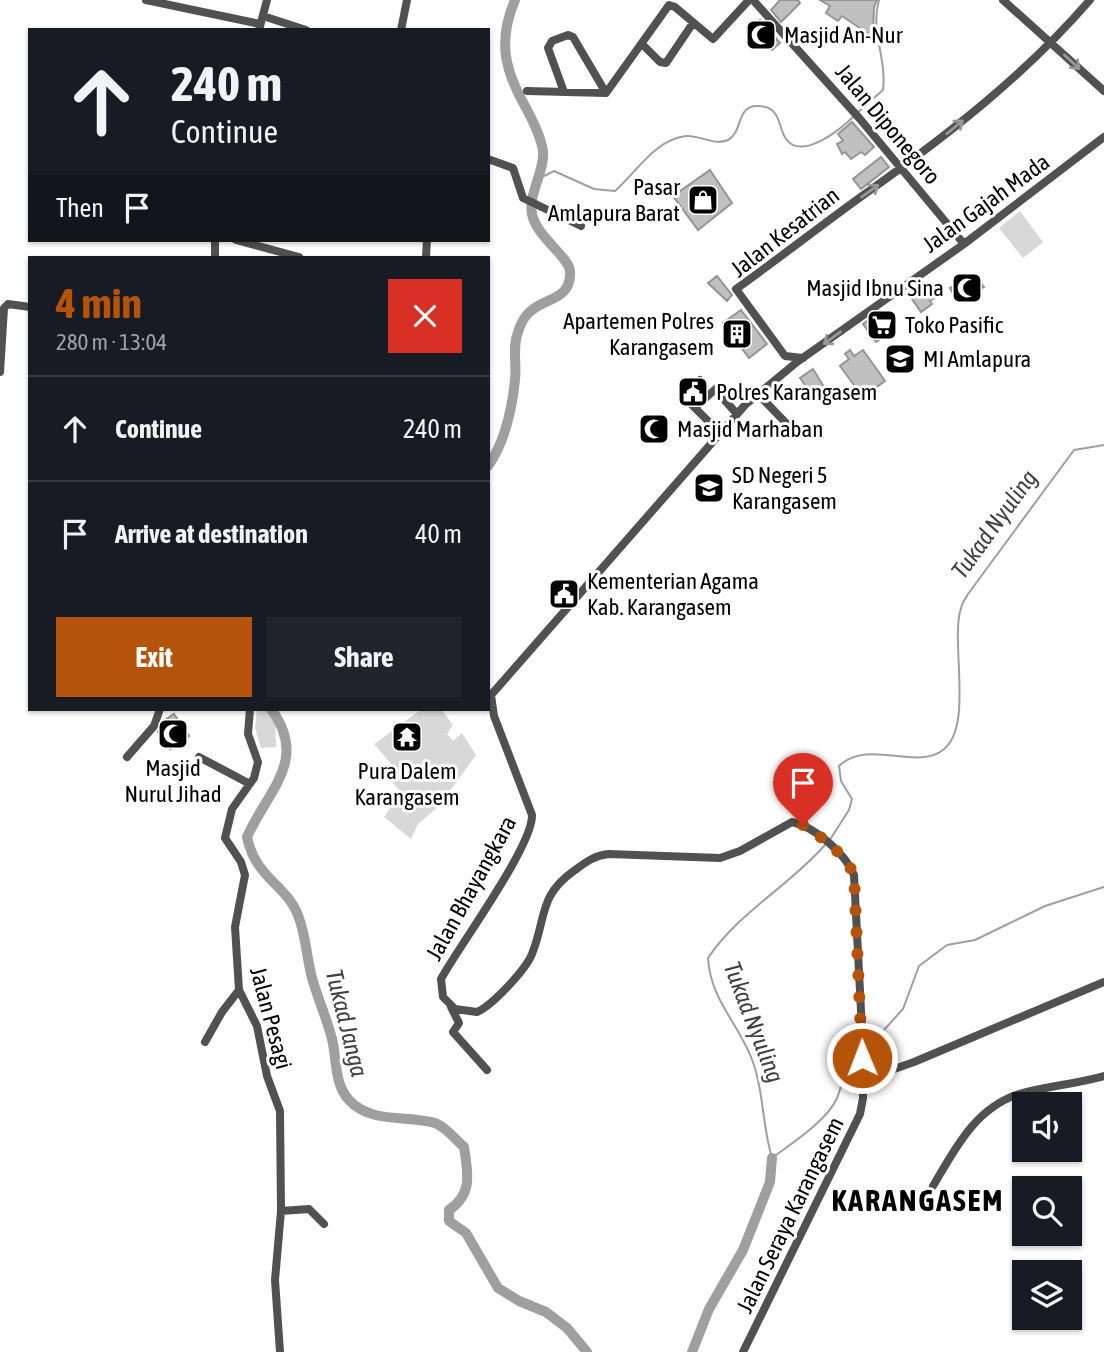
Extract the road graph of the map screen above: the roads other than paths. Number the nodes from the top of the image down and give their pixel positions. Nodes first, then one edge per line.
1 (146, 0) edge
2 (267, 0) edge
3 (407, 0) edge
4 (751, 0) edge
5 (1003, 0) edge
6 (1090, 0) edge
7 (261, 23) edge
8 (693, 23) junction
9 (293, 28) edge
10 (401, 28) edge
11 (642, 44) junction
12 (1052, 44) junction
13 (527, 91) dead end
14 (1104, 91) edge
15 (564, 92) junction
16 (606, 93) junction
17 (1104, 137) edge
18 (490, 160) edge
19 (901, 169) junction
20 (580, 226) dead end
21 (243, 242) edge
22 (964, 244) junction
23 (295, 256) edge
24 (28, 307) edge
25 (785, 356) junction
26 (803, 358) junction
27 (787, 370) junction
28 (0, 372) edge
29 (700, 380) dead end
30 (758, 394) junction
31 (695, 407) junction
32 (737, 414) junction
33 (786, 423) dead end
34 (720, 433) junction
35 (159, 711) edge
36 (250, 711) edge
37 (127, 757) dead end
38 (199, 757) dead end
39 (250, 784) junction
40 (1104, 982) edge
41 (239, 990) junction
42 (451, 1007) junction
43 (205, 1042) dead end
44 (487, 1070) dead end
45 (1104, 1076) edge
46 (863, 1080) junction
47 (933, 1186) dead end
48 (281, 1211) junction
49 (324, 1224) dead end
50 (280, 1352) edge
51 (743, 1352) edge

1 - 7 street
2 - 7 street
3 - 10 street
4 - 8 street
4 - 19 street, Jalan Diponegoro
5 - 12 street
6 - 12 street
7 - 9 street
8 - 11 street
8 - 11 street
11 - 16 street
12 -> 14 street
19 -> 12 street
13 - 15 street
15 - 16 street
15 - 16 street
17 - 22 street, Jalan Gajah Mada
18 - 20 street
19 - 22 street, Jalan Diponegoro
25 -> 19 street, Jalan Kesatrian
21 - 23 street
22 -> 26 street, Jalan Gajah Mada
24 - 28 street
25 - 26 street
25 - 27 street
26 - 27 street, Jalan Gajah Mada
27 - 30 street, Jalan Bhayangkara
29 - 31 street
30 - 32 street, Jalan Bhayangkara
30 - 33 street
31 - 32 street
31 - 34 street
32 - 34 street, Jalan Bhayangkara
34 - 42 street, Jalan Bhayangkara
35 - 37 street
36 - 39 street, Jalan Pesagi
38 - 39 street
39 - 41 street, Jalan Pesagi
40 - 46 street
41 - 43 street
41 - 48 street, Jalan Pesagi
42 - 44 street
42 - 46 street, Jalan Seraya Karangasem
45 - 47 street
46 - 51 street, Jalan Seraya Karangasem
48 - 49 street
48 - 50 street, Jalan Pesagi

